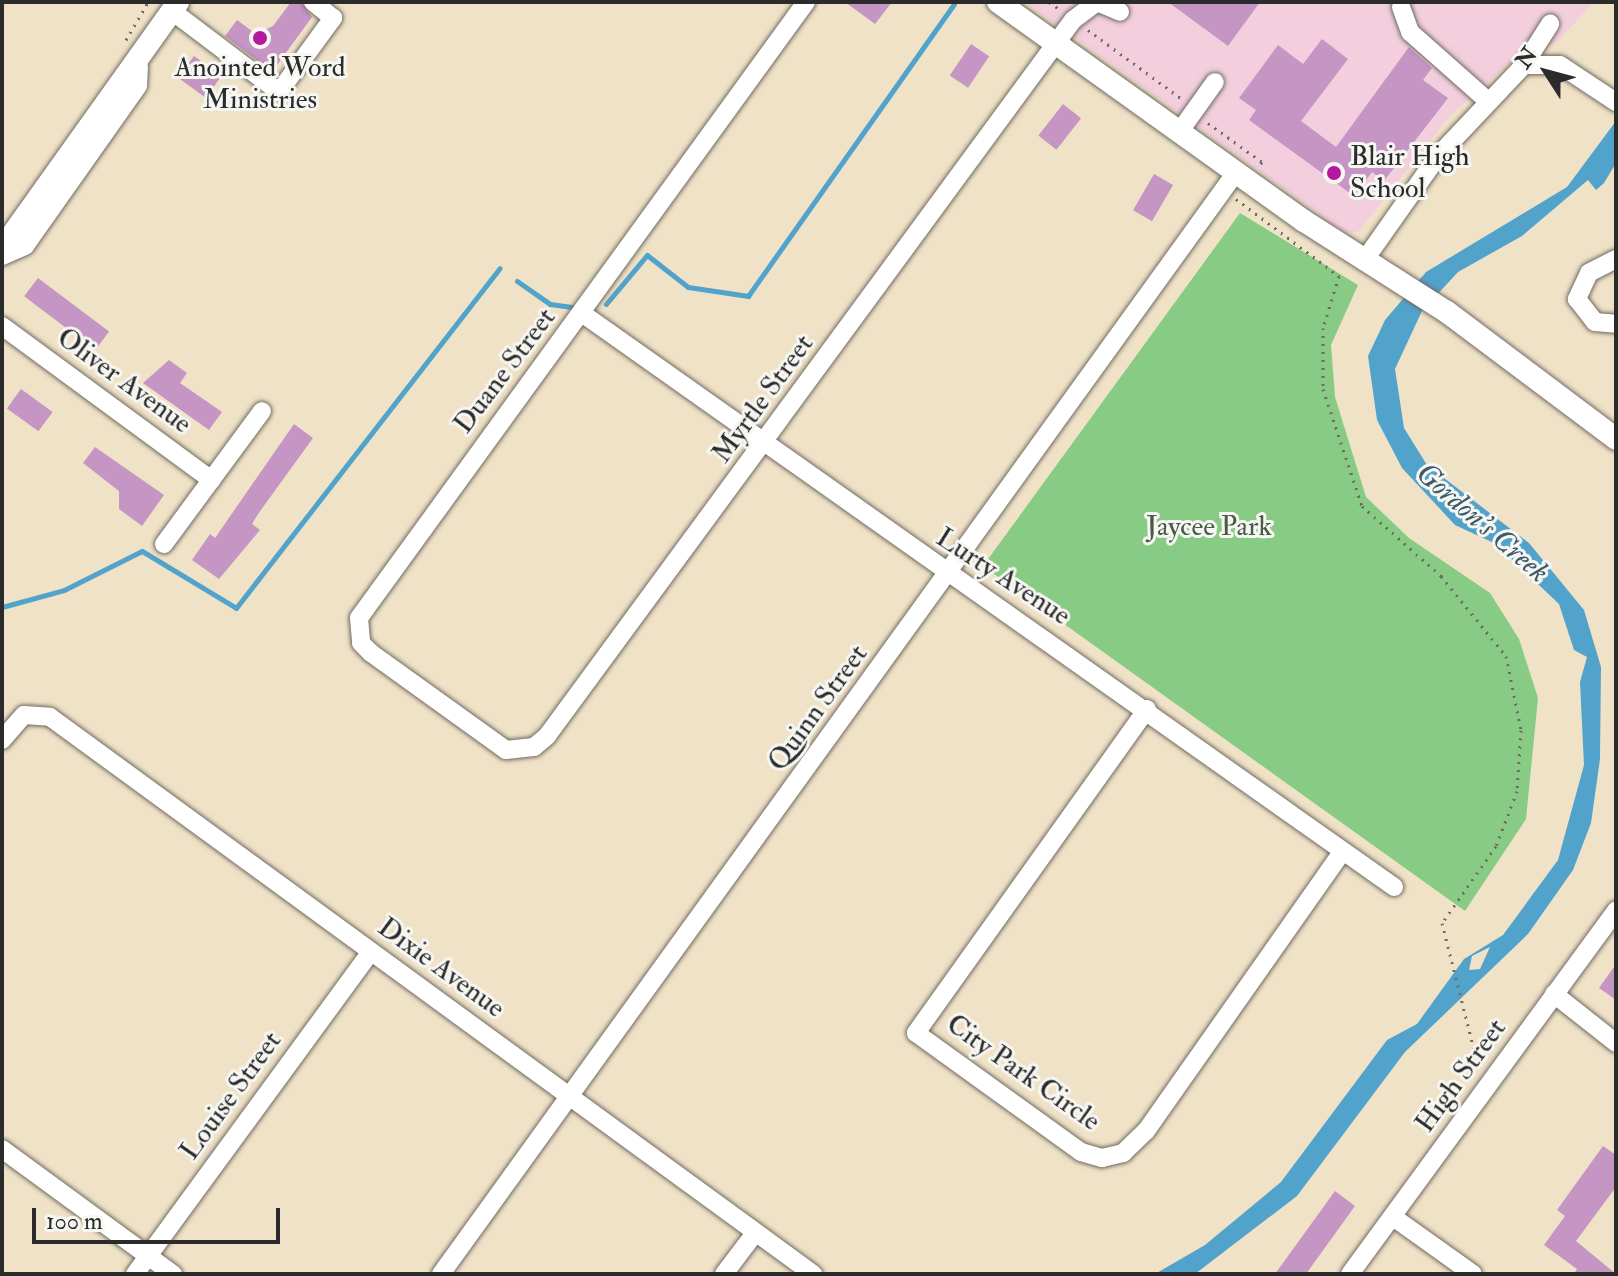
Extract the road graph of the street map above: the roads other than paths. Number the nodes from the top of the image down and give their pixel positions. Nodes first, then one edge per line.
1 (313, 2) edge
2 (806, 2) edge
3 (998, 2) edge
4 (175, 6) edge
5 (1401, 7) dead end
6 (1120, 12) dead end
7 (1550, 24) dead end
8 (1056, 43) junction
9 (1524, 65) junction
10 (1215, 82) dead end
11 (1608, 96) edge
12 (1488, 101) junction
13 (1180, 131) junction
14 (1242, 176) junction
15 (2, 252) edge
16 (1366, 258) junction
17 (1616, 259) edge
18 (583, 314) junction
19 (1616, 324) edge
20 (2, 326) edge
21 (262, 411) dead end
22 (1616, 439) edge
23 (765, 445) junction
24 (212, 480) junction
25 (164, 544) dead end
26 (949, 573) junction
27 (1147, 709) junction
28 (2, 740) edge
29 (493, 743) joint
30 (1342, 852) junction
31 (1394, 887) dead end
32 (1616, 910) edge
33 (371, 952) junction
34 (1554, 994) junction
35 (1616, 1043) edge
36 (570, 1097) junction
37 (2, 1149) edge
38 (1393, 1217) junction
39 (755, 1233) junction
40 (148, 1256) junction
41 (135, 1274) edge
42 (173, 1274) edge
43 (441, 1274) edge
44 (724, 1274) edge
45 (813, 1274) edge
46 (1350, 1274) edge
47 (1473, 1274) edge

1 - 4 street
2 - 18 street, Duane Street
3 - 8 main road
4 - 15 main road
5 - 12 street
6 - 8 street, Myrtle Street
7 - 9 street
8 - 13 main road
8 - 23 street, Myrtle Street
9 - 11 street
9 - 12 street
10 - 13 street
12 - 16 street
13 - 14 main road
14 - 16 main road
14 - 26 street, Quinn Street
16 - 22 main road
17 - 19 street
18 - 23 street, Lurty Avenue
18 - 29 street, Duane Street
20 - 24 street, Oliver Avenue
21 - 24 street
23 - 26 street, Lurty Avenue
23 - 29 street, Myrtle Street
24 - 25 street
26 - 27 street, Lurty Avenue
26 - 36 street, Quinn Street
27 - 30 street, Lurty Avenue
27 - 30 street, City Park Circle
28 - 33 street, Dixie Avenue
30 - 31 street, Lurty Avenue
32 - 34 street, High Street
33 - 36 street, Dixie Avenue
33 - 40 street, Louise Street
34 - 35 street
34 - 38 street, High Street
36 - 39 street, Dixie Avenue
36 - 43 street, Quinn Street
37 - 40 street
38 - 46 street, High Street
38 - 47 street
39 - 44 street
39 - 45 street, Dixie Avenue
40 - 41 street, Louise Street
40 - 42 street

